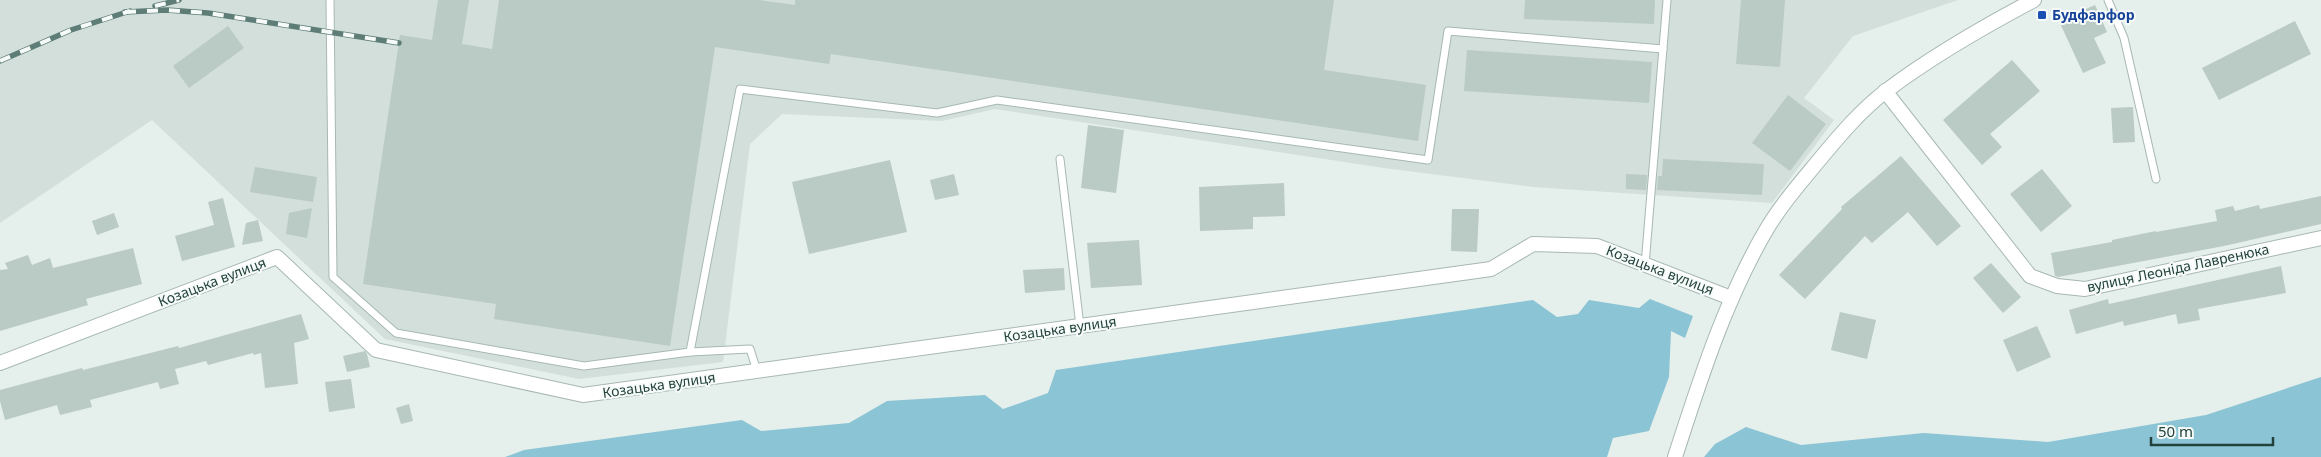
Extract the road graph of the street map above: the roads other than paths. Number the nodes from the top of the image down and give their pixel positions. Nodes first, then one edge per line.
1 (330, 0) edge
2 (1667, 0) edge
3 (2034, 0) edge
4 (2108, 0) edge
5 (1663, 49) junction
6 (1885, 91) junction
7 (1060, 159) dead end
8 (2156, 179) dead end
9 (2321, 238) edge
10 (1645, 265) junction
11 (1731, 298) junction
12 (1080, 326) junction
13 (690, 352) junction
14 (0, 363) edge
15 (757, 371) junction
16 (1675, 457) edge

1 - 13 lane
2 - 5 lane
3 - 6 street, Козацька вулиця
4 - 8 lane
5 - 10 lane
5 - 13 lane
6 - 9 street, вулиця Леоніда Лавренюка
6 - 11 street, Козацька вулиця
7 - 12 lane
10 - 11 street, Козацька вулиця
10 - 12 street, Козацька вулиця
11 - 16 street
12 - 15 street, Козацька вулиця
13 - 15 lane
14 - 15 street, Козацька вулиця

